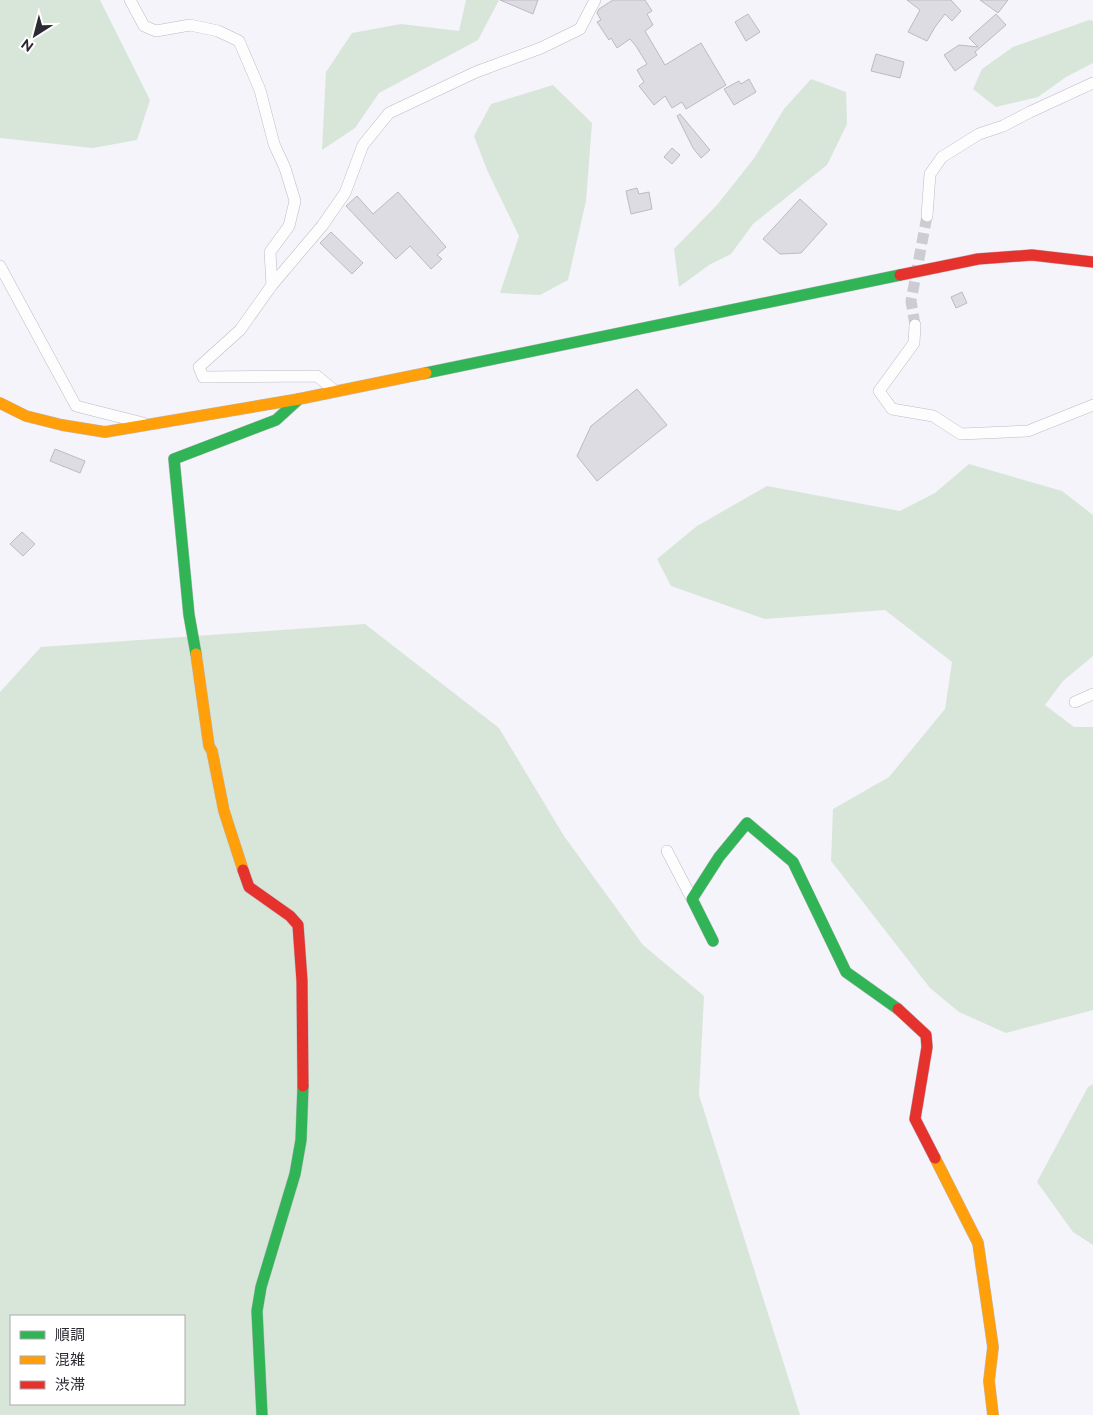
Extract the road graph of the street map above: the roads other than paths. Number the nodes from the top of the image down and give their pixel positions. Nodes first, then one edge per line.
1 (130, 0) edge
2 (595, 0) edge
3 (1093, 83) edge
4 (927, 216) tunnel mouth
5 (1093, 262) edge
6 (0, 266) edge
7 (272, 285) junction
8 (915, 325) tunnel mouth
9 (335, 391) junction
10 (299, 399) junction
11 (0, 403) edge
12 (1093, 405) edge
13 (150, 425) junction
14 (1093, 694) edge
15 (1075, 702) dead end
16 (667, 851) dead end
17 (692, 900) junction
18 (713, 941) dead end
19 (262, 1415) edge
20 (993, 1415) edge

1 - 7 street
2 - 7 street
3 - 4 street
5 - 9 street
6 - 13 street
7 - 9 street
8 - 12 street
9 - 10 street
10 - 13 street
10 - 19 street
11 - 13 street
14 - 15 street
16 - 17 street
17 - 18 street
17 - 20 street

